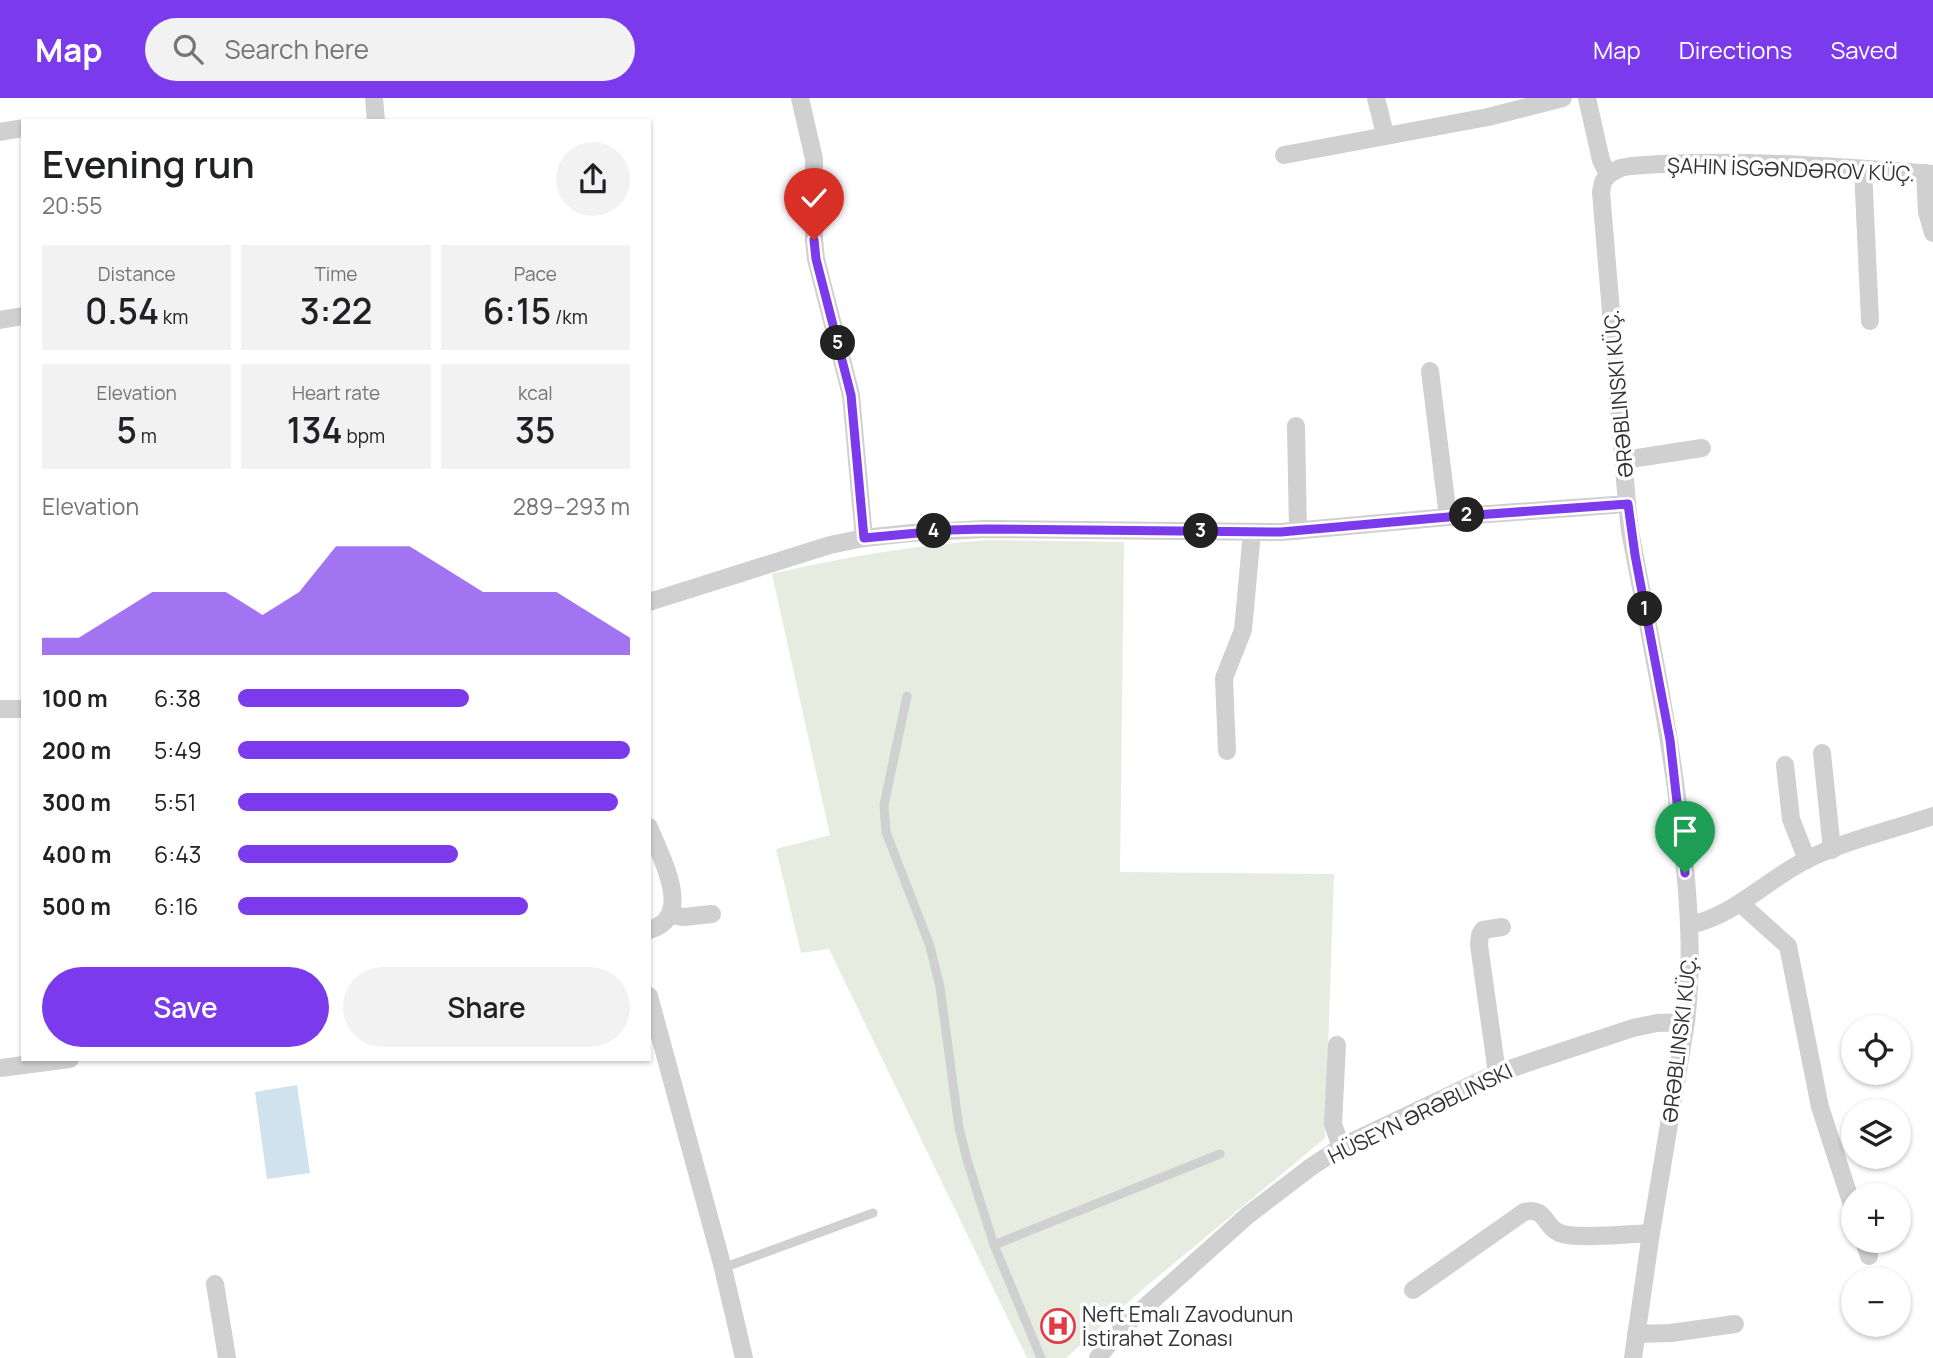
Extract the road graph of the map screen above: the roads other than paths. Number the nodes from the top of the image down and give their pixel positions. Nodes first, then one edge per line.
1 (374, 98) edge
2 (800, 98) edge
3 (1376, 98) edge
4 (1563, 98) edge
5 (1587, 98) edge
6 (376, 119) edge
7 (21, 128) edge
8 (0, 132) edge
9 (1385, 134) junction
10 (1284, 155) dead end
11 (1863, 169) junction
12 (1929, 174) edge
13 (1608, 175) junction
14 (1933, 233) edge
15 (21, 316) edge
16 (0, 320) edge
17 (1870, 321) dead end
18 (1430, 371) dead end
19 (1296, 426) dead end
20 (1702, 448) dead end
21 (1624, 460) junction
22 (1628, 504) junction
23 (1448, 517) junction
24 (1298, 531) junction
25 (1252, 532) junction
26 (864, 538) junction
27 (651, 601) edge
28 (907, 696) dead end
29 (0, 709) edge
30 (21, 709) edge
31 (1227, 751) dead end
32 (1822, 753) dead end
33 (1785, 765) dead end
34 (1933, 816) edge
35 (651, 833) edge
36 (1832, 850) junction
37 (1807, 860) junction
38 (1740, 903) junction
39 (712, 914) dead end
40 (670, 915) junction
41 (1690, 925) junction
42 (1502, 926) dead end
43 (651, 929) edge
44 (651, 1003) edge
45 (1686, 1022) junction
46 (1336, 1045) dead end
47 (55, 1061) edge
48 (0, 1068) edge
49 (1497, 1073) junction
50 (1341, 1147) junction
51 (1220, 1154) dead end
52 (1845, 1183) edge
53 (873, 1213) dead end
54 (1651, 1233) junction
55 (994, 1245) junction
56 (723, 1268) junction
57 (215, 1284) dead end
58 (1413, 1290) dead end
59 (1735, 1324) dead end
60 (1636, 1334) junction
61 (227, 1358) edge
62 (744, 1358) edge
63 (1041, 1358) edge
64 (1098, 1358) edge
65 (1633, 1358) edge

1 - 6 street
2 - 26 street
3 - 9 street
4 - 9 street
5 - 13 street, ƏRƏBLINSKI KÜÇ.
7 - 8 street
9 - 10 street
11 - 12 street, ŞAHIN İSGƏNDƏROV KÜÇ.
11 - 13 street, ŞAHIN İSGƏNDƏROV KÜÇ.
11 - 17 street
12 - 14 street
13 - 21 street, ƏRƏBLINSKI KÜÇ.
15 - 16 street
18 - 23 street
19 - 24 street
20 - 21 street
21 - 22 street, ƏRƏBLINSKI KÜÇ.
22 - 23 street
22 - 41 street, ƏRƏBLINSKI KÜÇ.
23 - 24 street
24 - 25 street
25 - 26 street
25 - 31 street
26 - 27 street
28 - 55 lane
29 - 30 street
32 - 36 street
33 - 37 street
34 - 36 street
35 - 40 street
36 - 37 street
37 - 38 street
38 - 41 street
38 - 52 street
39 - 40 street
40 - 43 street
41 - 45 street, ƏRƏBLINSKI KÜÇ.
42 - 49 street
44 - 56 street
45 - 49 street, HÜSEYN ƏRƏBLINSKI
45 - 54 street, ƏRƏBLINSKI KÜÇ.
46 - 50 street
47 - 48 street
49 - 50 street, HÜSEYN ƏRƏBLINSKI
50 - 64 street, HÜSEYN ƏRƏBLINSKI
51 - 55 lane
53 - 56 lane
54 - 58 street
54 - 60 street, ƏRƏBLINSKI KÜÇ.
55 - 63 lane
56 - 62 street
57 - 61 street
59 - 60 street
60 - 65 street, ƏRƏBLINSKI KÜÇ.

